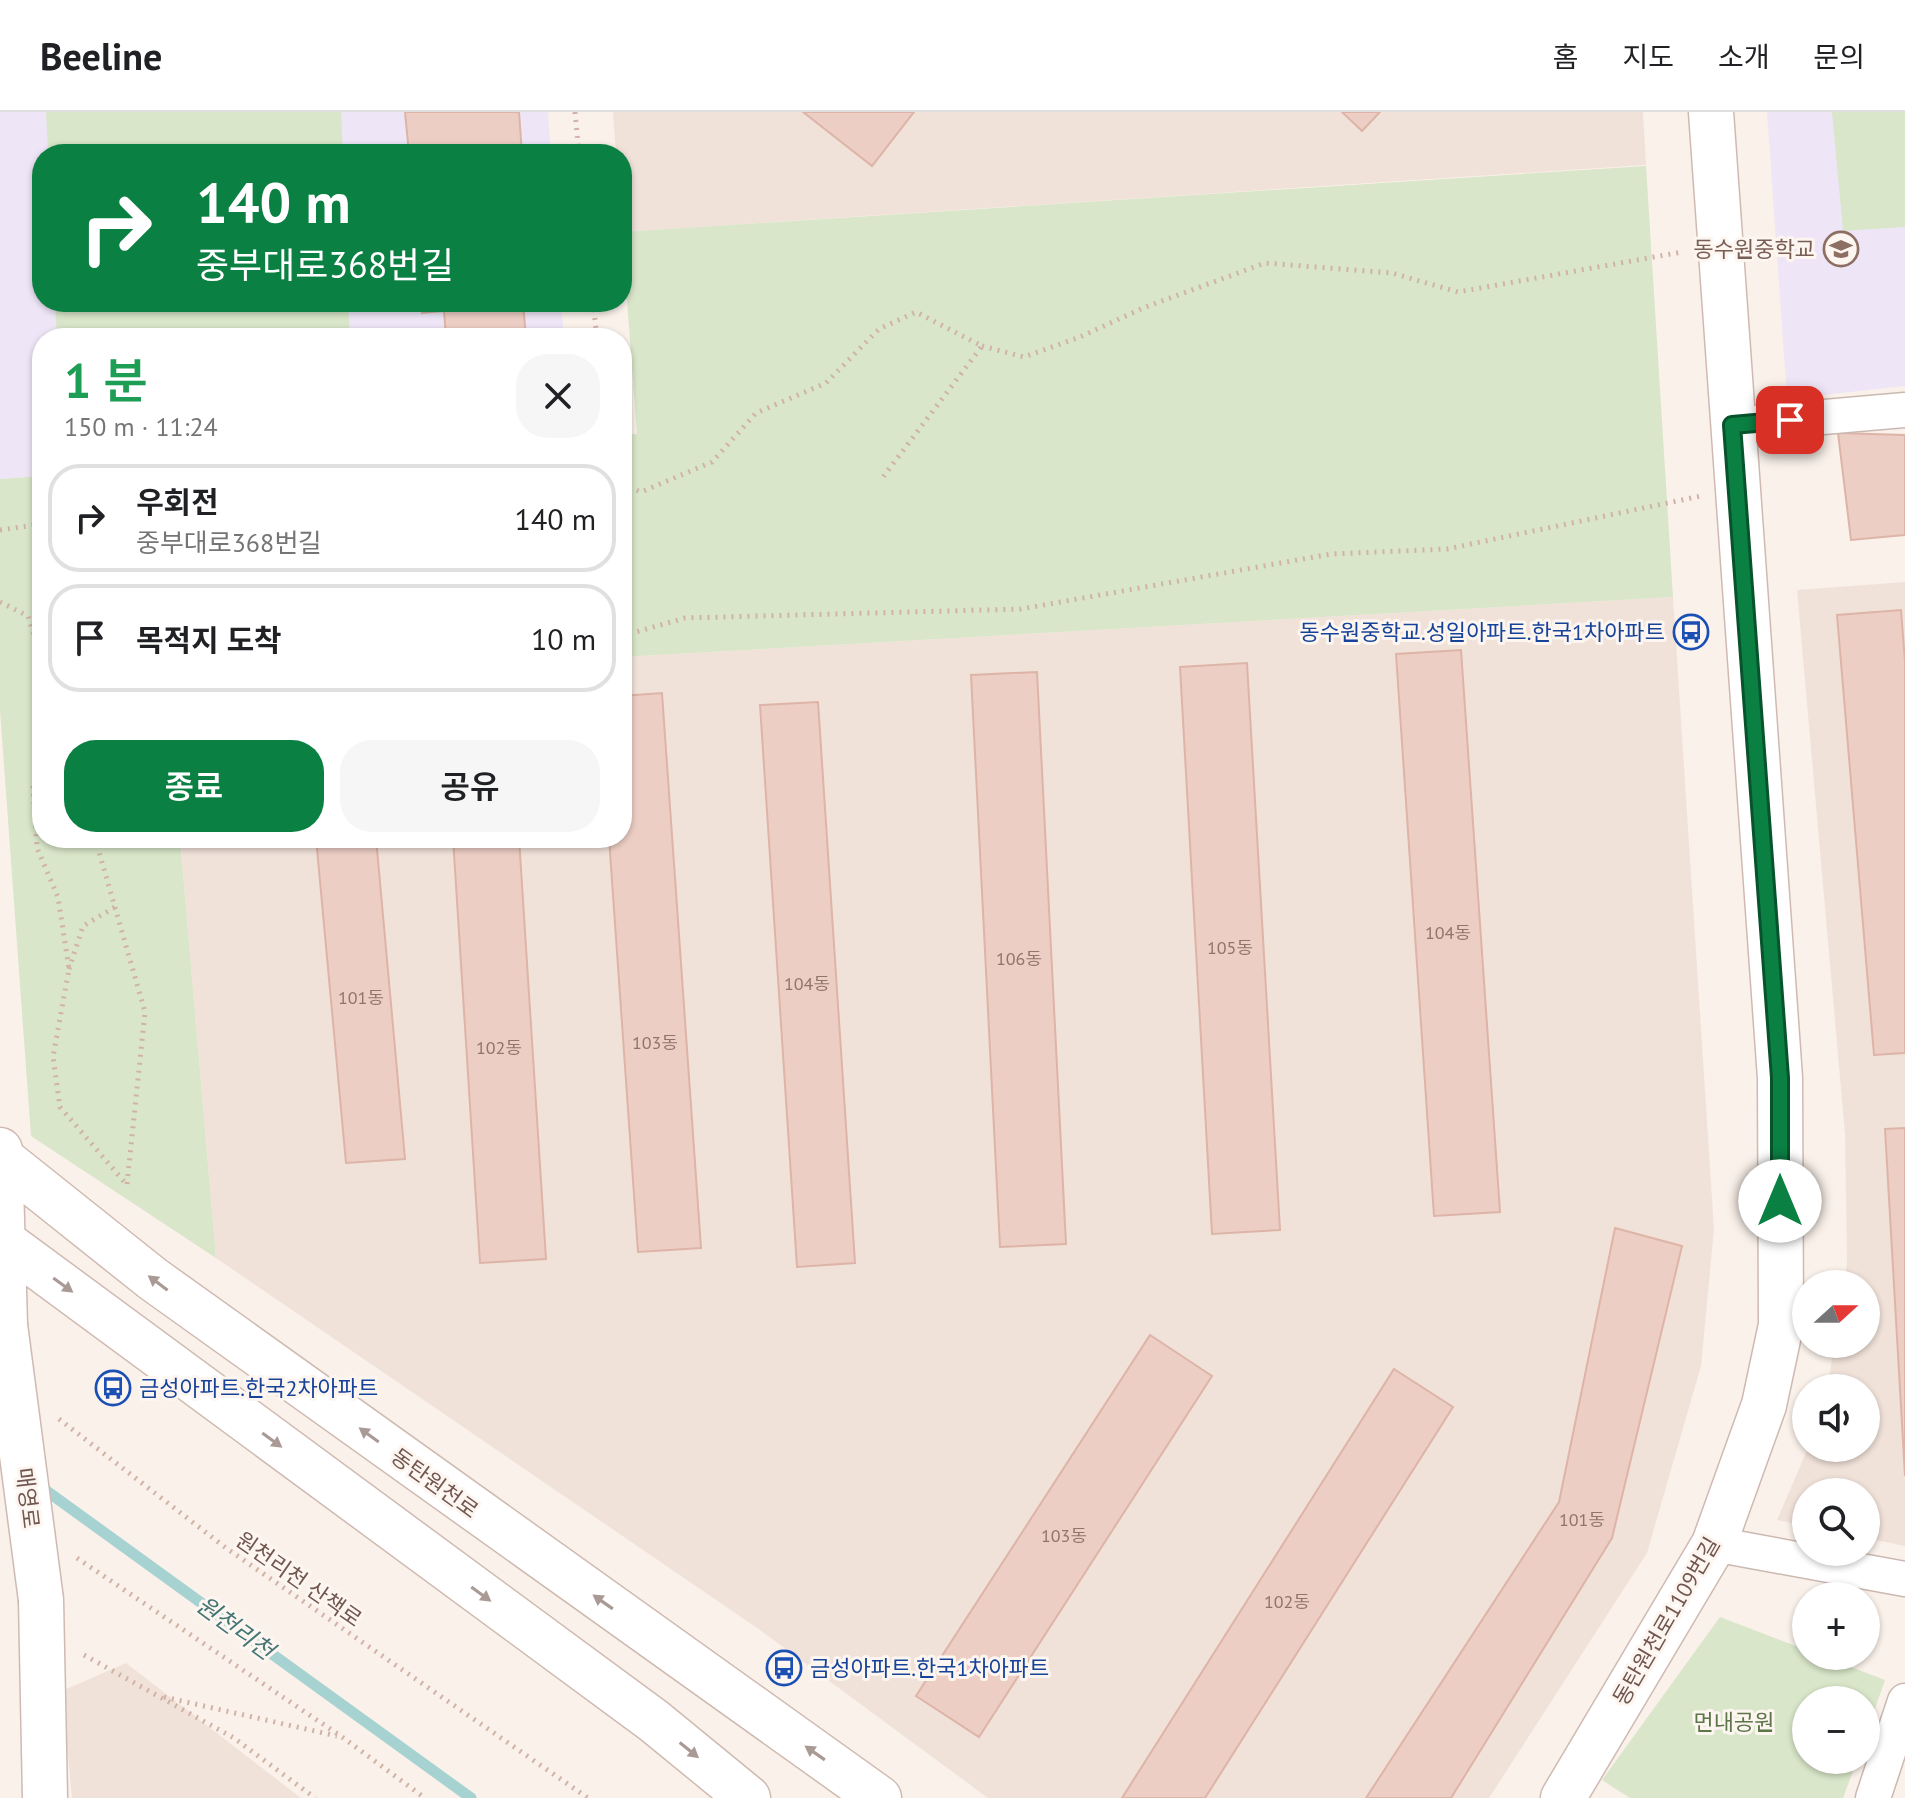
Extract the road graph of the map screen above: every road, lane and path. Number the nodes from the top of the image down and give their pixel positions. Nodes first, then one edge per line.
1 (575, 112) edge
2 (1711, 112) edge
3 (578, 144) edge
4 (1720, 245) junction
5 (982, 346) junction
6 (1905, 410) edge
7 (1732, 425) junction
8 (883, 477) dead end
9 (632, 488) edge
10 (1737, 488) junction
11 (32, 525) edge
12 (0, 530) edge
13 (0, 602) edge
14 (32, 629) edge
15 (632, 633) edge
16 (37, 848) edge
17 (98, 848) edge
18 (115, 907) junction
19 (69, 969) junction
20 (0, 1150) edge
21 (0, 1157) edge
22 (1, 1240) edge
23 (50, 1413) dead end
24 (1714, 1544) junction
25 (66, 1550) dead end
26 (1905, 1579) edge
27 (41, 1616) junction
28 (158, 1696) junction
29 (1905, 1701) edge
30 (342, 1737) junction
31 (1573, 1794) edge
32 (45, 1798) edge
33 (315, 1798) edge
34 (425, 1798) edge
35 (588, 1798) edge
36 (748, 1798) edge
37 (879, 1798) edge
38 (1873, 1798) edge

1 - 3 path
2 - 4 street, 동탄원천로1109번길
4 - 5 path
4 - 7 street, 동탄원천로1109번길
5 - 8 path
5 - 9 path
6 - 7 street
7 - 10 street, 동탄원천로1109번길
10 - 15 path
10 - 24 street, 동탄원천로1109번길
11 - 12 path
13 - 14 path
16 - 19 path
17 - 18 path
18 - 19 path
18 - 19 path
20 - 21 street, 매영로
21 - 22 street, 매영로
37 -> 21 street, 동탄원천로
22 - 27 street, 매영로, bridge
22 -> 36 street
23 - 35 path, 원천리천 산책로
24 - 26 street
24 - 31 street, 동탄원천로1109번길
25 - 30 path
27 - 28 path
27 - 32 street, 매영로
28 - 30 path
28 - 33 path
29 - 38 street
30 - 34 path

